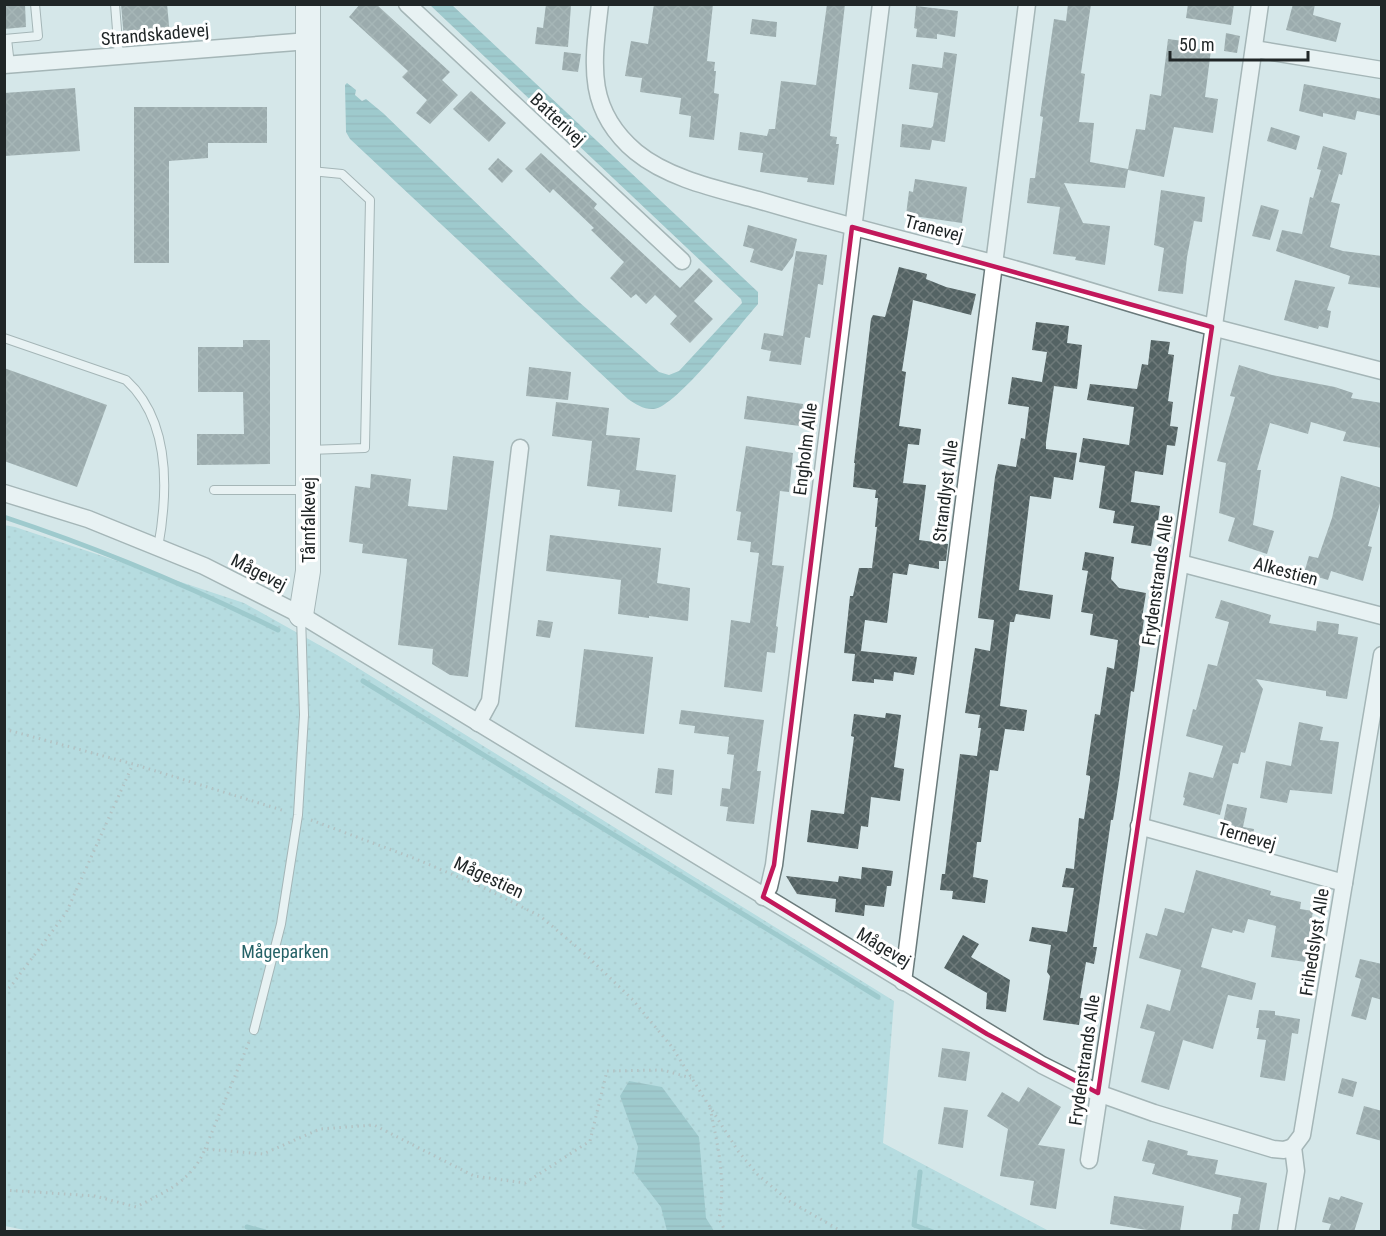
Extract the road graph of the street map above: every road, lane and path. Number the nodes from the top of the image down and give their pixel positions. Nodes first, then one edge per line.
1 (35, 4) edge
2 (115, 4) edge
3 (308, 4) edge
4 (407, 4) edge
5 (600, 4) edge
6 (881, 4) edge
7 (1027, 4) edge
8 (1260, 4) edge
9 (6, 39) edge
10 (309, 41) junction
11 (1254, 50) junction
12 (119, 56) junction
13 (7, 65) edge
14 (1382, 70) edge
15 (308, 171) junction
16 (852, 227) junction
17 (682, 261) dead end
18 (994, 264) junction
19 (1212, 327) junction
20 (4, 338) edge
21 (1382, 371) edge
22 (520, 448) dead end
23 (308, 450) junction
24 (214, 490) dead end
25 (308, 490) junction
26 (4, 493) edge
27 (158, 548) junction
28 (1180, 563) junction
29 (301, 615) junction
30 (1382, 616) edge
31 (1382, 655) edge
32 (478, 723) junction
33 (4, 729) edge
34 (133, 764) junction
35 (298, 815) junction
36 (1139, 826) junction
37 (1344, 883) junction
38 (763, 897) junction
39 (903, 982) junction
40 (4, 992) edge
41 (254, 1030) joint
42 (693, 1079) junction
43 (1098, 1093) junction
44 (709, 1106) junction
45 (1293, 1147) junction
46 (205, 1149) junction
47 (1089, 1160) dead end
48 (4, 1190) edge
49 (726, 1232) edge
50 (843, 1232) edge
51 (1286, 1232) edge

1 - 9 lane
2 - 12 lane
3 - 10 street, Tårnfalkevej
4 - 17 street, Batterivej
5 - 16 street, Tranevej
6 - 16 street, Engholm Alle
7 - 18 street, Strandlyst Alle
8 - 11 street, Frydenstrands Alle
9 - 13 lane
10 - 12 street, Strandskadevej
10 - 15 street, Tårnfalkevej
11 - 14 street
11 - 19 street, Frydenstrands Alle
12 - 13 street, Strandskadevej
15 - 23 street, Tårnfalkevej
15 - 23 lane
16 - 18 street, Tranevej
16 - 38 street, Engholm Alle
18 - 19 street, Tranevej
18 - 39 street, Strandlyst Alle
19 - 21 street, Tranevej
19 - 28 street, Frydenstrands Alle
20 - 27 lane
22 - 32 street
23 - 25 street, Tårnfalkevej
24 - 25 lane
25 - 29 street, Tårnfalkevej
26 - 27 street, Mågevej
27 - 29 street, Mågevej
28 - 30 street, Alkestien
28 - 36 street, Frydenstrands Alle
29 - 32 street, Mågevej
29 - 35 lane, Tårnfalkevej
31 - 37 street, Frihedslyst Alle
32 - 38 street, Mågevej
33 - 34 path, Mågestien
34 - 35 path, Mågestien
34 - 40 path
35 - 41 lane, Tårnfalkevej
35 - 42 path, Mågestien
36 - 37 street, Ternevej
36 - 43 street, Frydenstrands Alle
37 - 45 street, Frihedslyst Alle
38 - 39 street, Mågevej
39 - 43 street, Mågevej
41 - 46 path
42 - 44 path, Mågestien
42 - 46 path
43 - 45 street, Mågevej
43 - 47 street, Frydenstrands Alle
44 - 49 path
44 - 50 path, Mågestien
45 - 51 street, Frihedslyst Alle
46 - 48 path

